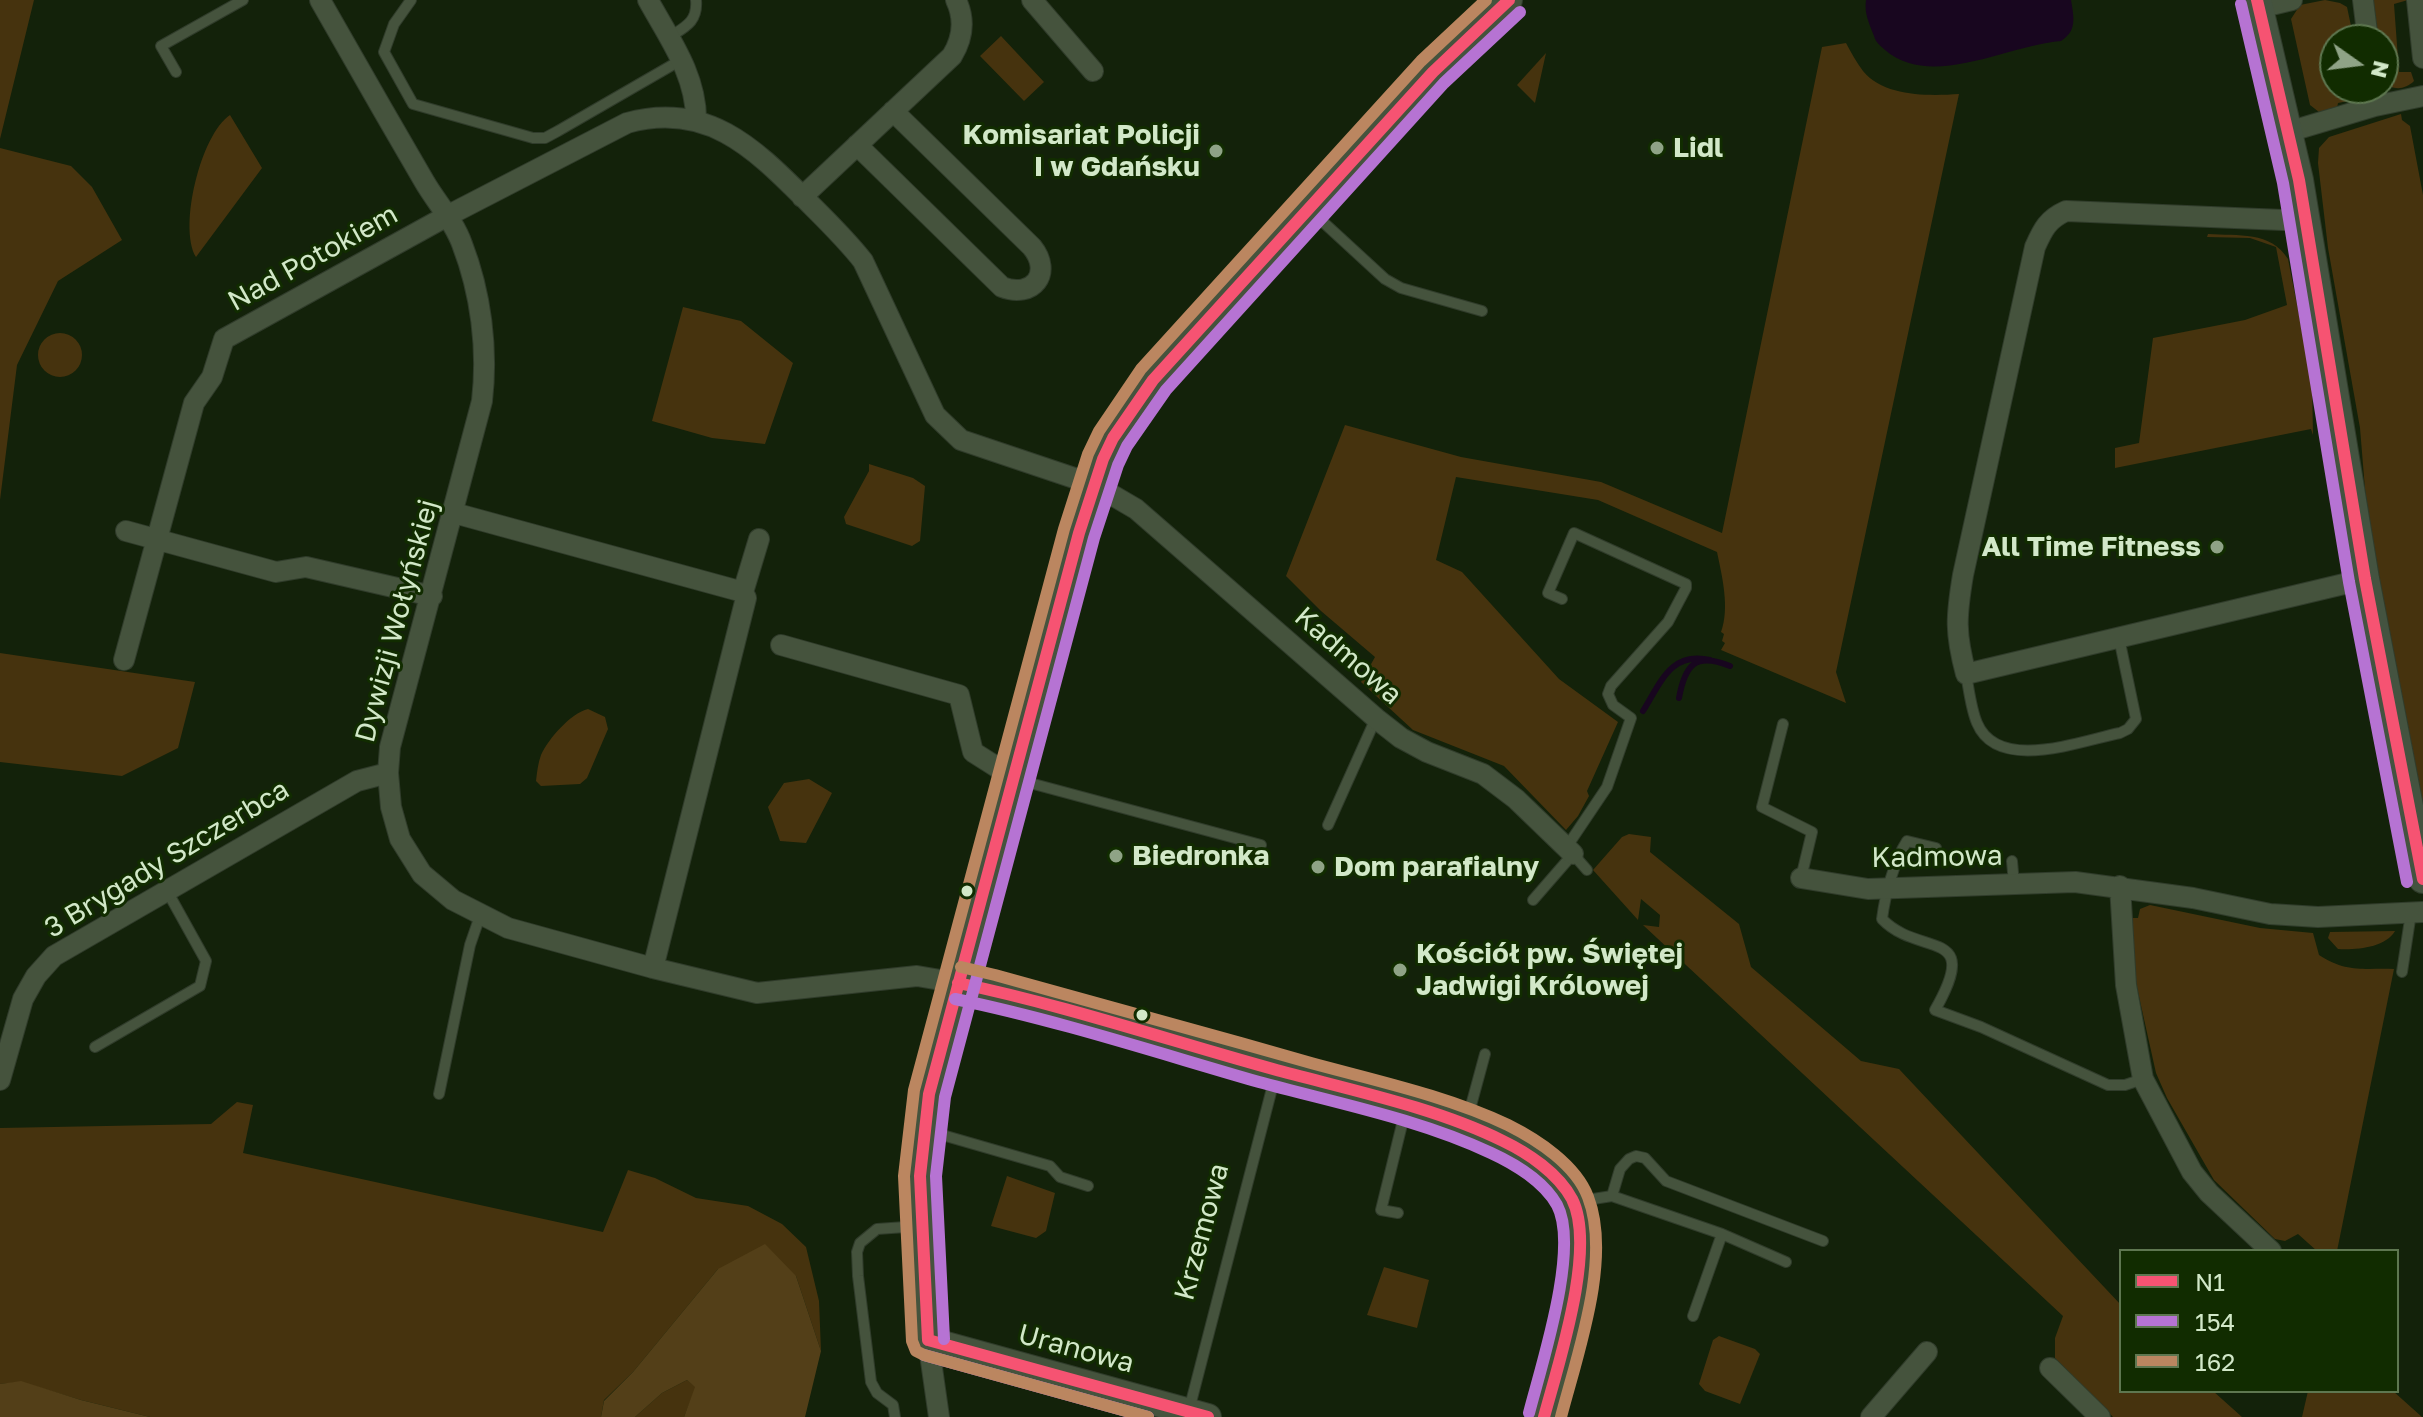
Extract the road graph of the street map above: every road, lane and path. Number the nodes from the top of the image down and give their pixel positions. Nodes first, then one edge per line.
1 (243, 0) edge
2 (320, 0) edge
3 (411, 0) edge
4 (648, 0) edge
5 (696, 0) edge
6 (956, 0) edge
7 (1032, 0) edge
8 (2292, 0) edge
9 (2363, 0) edge
10 (2417, 0) edge
11 (1496, 4) edge
12 (2258, 4) edge
13 (2366, 24) edge
14 (668, 38) junction
15 (2423, 58) edge
16 (681, 60) junction
17 (1093, 71) dead end
18 (176, 72) dead end
19 (2399, 96) edge
20 (2423, 96) edge
21 (2357, 104) edge
22 (893, 111) junction
23 (696, 121) junction
24 (2288, 132) junction
25 (857, 145) junction
26 (802, 197) junction
27 (1308, 209) junction
28 (447, 216) junction
29 (2306, 218) junction
30 (1482, 311) dead end
31 (1095, 485) junction
32 (454, 513) junction
33 (126, 531) dead end
34 (157, 539) junction
35 (759, 539) dead end
36 (2365, 579) junction
37 (743, 592) junction
38 (432, 596) junction
39 (1562, 599) dead end
40 (2119, 638) junction
41 (781, 645) dead end
42 (124, 660) dead end
43 (1966, 674) junction
44 (1376, 718) junction
45 (1783, 724) dead end
46 (388, 773) junction
47 (1014, 778) junction
48 (1328, 825) dead end
49 (1261, 845) dead end
50 (1936, 848) dead end
51 (1570, 851) junction
52 (2012, 861) dead end
53 (1587, 870) dead end
54 (1801, 878) joint
55 (2423, 879) edge
56 (2014, 884) junction
57 (2120, 886) junction
58 (1890, 887) junction
59 (166, 889) junction
60 (1533, 900) dead end
61 (2417, 912) edge
62 (480, 916) junction
63 (653, 968) junction
64 (2402, 972) dead end
65 (958, 983) junction
66 (95, 1047) dead end
67 (1485, 1054) dead end
68 (1277, 1069) junction
69 (2143, 1079) junction
70 (0, 1080) edge
71 (439, 1094) dead end
72 (1406, 1106) junction
73 (1465, 1126) junction
74 (924, 1129) junction
75 (1088, 1186) dead end
76 (1612, 1196) junction
77 (1574, 1202) junction
78 (1398, 1213) dead end
79 (922, 1226) junction
80 (1722, 1234) junction
81 (1823, 1241) dead end
82 (2269, 1249) edge
83 (1786, 1262) dead end
84 (1693, 1316) dead end
85 (928, 1340) junction
86 (1927, 1352) dead end
87 (2050, 1368) dead end
88 (1198, 1414) edge
89 (895, 1417) edge
90 (939, 1417) edge
91 (1544, 1417) edge
92 (1871, 1417) edge
93 (2100, 1417) edge

1 - 18 lane
2 - 28 street, Dywizji Wołyńskiej
3 - 16 lane
4 - 14 street
5 - 14 lane
6 - 22 street
7 - 17 street
8 - 12 street
9 - 13 street
10 - 15 street
11 - 27 street
12 - 24 main road
14 - 16 street
16 - 23 street
19 - 20 street
21 - 24 street
22 - 25 street
22 - 25 street
23 - 26 street, Nad Potokiem
23 - 28 street, Nad Potokiem
24 - 29 main road
25 - 26 street
26 - 31 street, Kadmowa
27 - 30 lane
27 - 31 street
28 - 32 street, Dywizji Wołyńskiej
28 - 34 street, Nad Potokiem
29 - 36 main road
29 - 43 street
31 - 44 street, Kadmowa
31 - 47 street
32 - 37 street
32 - 38 street, Dywizji Wołyńskiej
33 - 34 street
34 - 38 street
34 - 42 street, Nad Potokiem
35 - 37 street
36 - 40 street
36 - 55 main road
37 - 63 street
38 - 46 street, Dywizji Wołyńskiej
39 - 51 lane
40 - 43 street
40 - 43 lane
41 - 47 street
44 - 48 lane
44 - 51 street, Kadmowa
45 - 54 lane, Kadmowa
46 - 59 street, 3 Brygady Szczerbca
46 - 62 street, Dywizji Wołyńskiej
47 - 49 lane
47 - 65 street
50 - 58 lane
51 - 53 lane
51 - 60 lane
52 - 56 lane
54 - 58 street, Kadmowa
56 - 57 street, Kadmowa
56 - 58 street, Kadmowa
57 - 61 street, Kadmowa
57 - 69 street
58 - 69 lane
59 - 66 lane
59 - 70 street, 3 Brygady Szczerbca
61 - 64 lane
62 - 63 street, Dywizji Wołyńskiej
62 - 71 lane
63 - 65 street, Dywizji Wołyńskiej
65 - 68 street
65 - 74 street
67 - 73 lane
68 - 72 street
68 - 88 lane, Krzemowa
69 - 82 street
72 - 73 street
72 - 78 lane
73 - 77 street
74 - 75 lane
74 - 79 street
76 - 77 lane
76 - 80 lane
76 - 81 lane
77 - 91 street
79 - 85 street
79 - 89 lane
80 - 83 lane
80 - 84 lane
85 - 88 street, Uranowa
85 - 90 street
86 - 92 street
87 - 93 street

